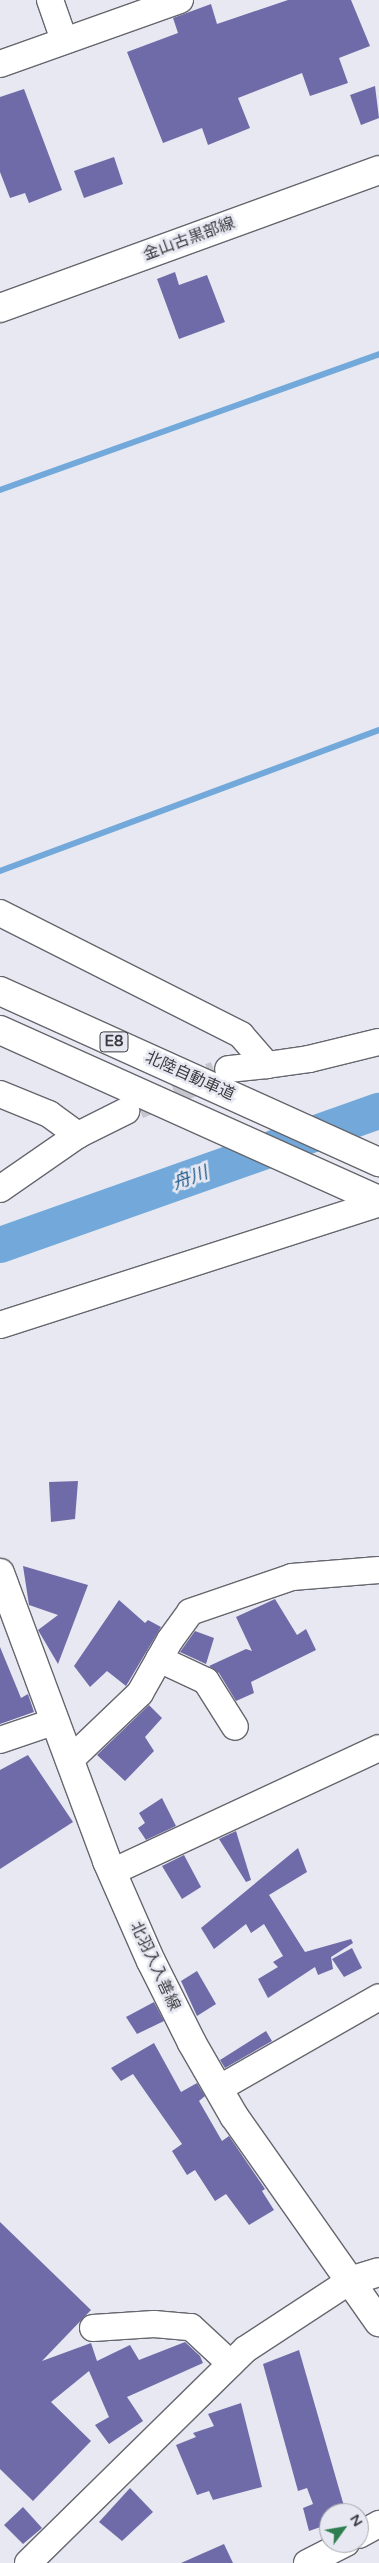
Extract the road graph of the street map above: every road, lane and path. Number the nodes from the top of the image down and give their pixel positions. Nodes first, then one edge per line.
1 (50, 0) edge
2 (180, 0) edge
3 (64, 40) junction
4 (0, 64) edge
5 (379, 170) edge
6 (0, 308) edge
7 (0, 913) edge
8 (0, 991) edge
9 (0, 1030) edge
10 (379, 1042) edge
11 (267, 1065) junction
12 (228, 1082) junction
13 (0, 1094) edge
14 (126, 1111) tunnel mouth
15 (78, 1135) junction
16 (379, 1162) edge
17 (0, 1189) edge
18 (379, 1202) edge
19 (0, 1325) edge
20 (379, 1570) edge
21 (0, 1573) edge
22 (159, 1659) junction
23 (53, 1722) junction
24 (234, 1727) dead end
25 (0, 1740) edge
26 (379, 1748) edge
27 (70, 1760) junction
28 (112, 1872) junction
29 (379, 1997) edge
30 (218, 2089) junction
31 (379, 2272) edge
32 (350, 2281) junction
33 (379, 2322) edge
34 (93, 2328) dead end
35 (231, 2364) junction
36 (326, 2553) edge
37 (28, 2563) edge
38 (307, 2563) edge

1 - 3 street
2 - 3 street
3 - 4 street
5 - 6 main road, 金山古黒部線
7 - 11 street
8 - 12 main road, 北陸自動車道 / E8
9 - 18 main road, E8
10 - 11 street
11 - 12 street
12 - 16 main road, 北陸自動車道 / E8
13 - 15 street
14 - 15 street
15 - 17 street
18 - 19 street
20 - 22 street
21 - 23 main road, 北羽入入善線
22 - 24 street
22 - 27 street
23 - 25 street
23 - 27 main road, 北羽入入善線
26 - 28 street
27 - 28 main road, 北羽入入善線
28 - 30 main road, 北羽入入善線
29 - 30 street
30 - 32 main road, 北羽入入善線
31 - 32 main road
32 - 33 main road, 北羽入入善線
32 - 35 street
34 - 35 street
35 - 37 street
36 - 38 street

